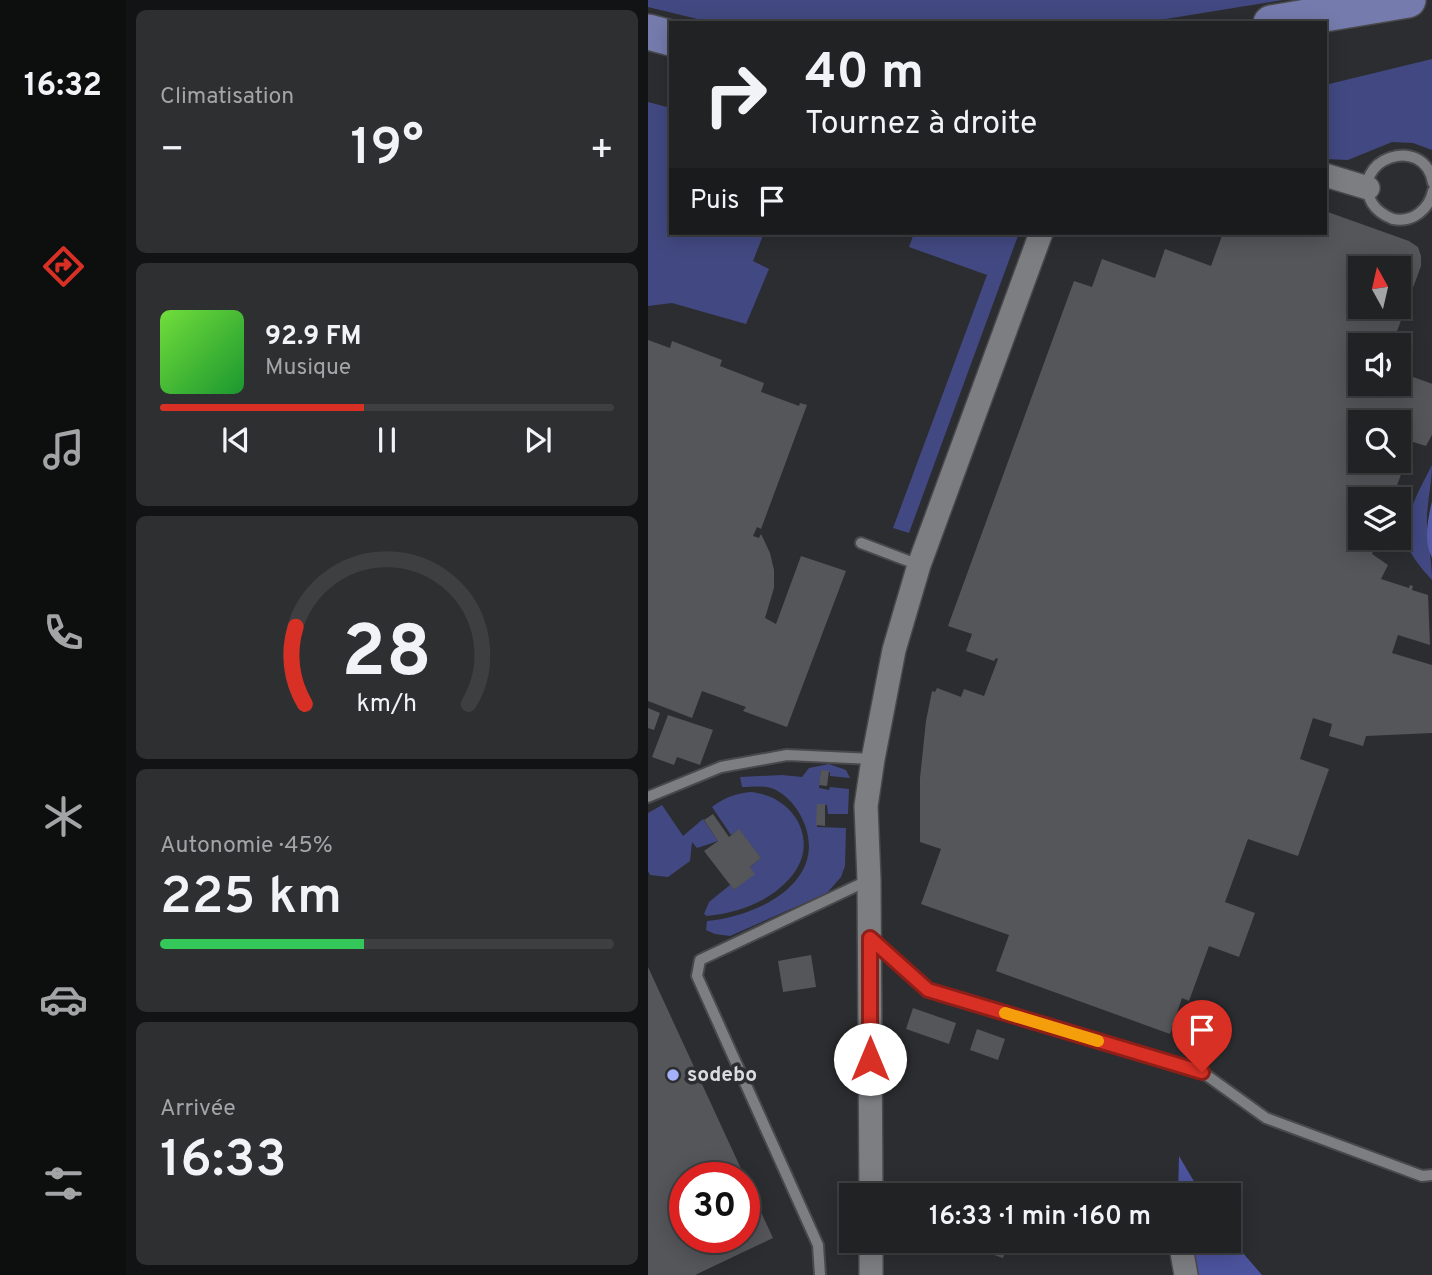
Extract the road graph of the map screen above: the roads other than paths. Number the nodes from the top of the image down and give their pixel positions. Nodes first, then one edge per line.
1 (1408, 0) edge
2 (1284, 21) edge
3 (648, 32) edge
4 (669, 37) edge
5 (1327, 176) edge
6 (1433, 183) edge
7 (1368, 188) junction
8 (1433, 191) edge
9 (1040, 235) edge
10 (861, 543) dead end
11 (919, 565) junction
12 (873, 759) junction
13 (648, 797) edge
14 (869, 880) junction
15 (870, 938) junction
16 (1433, 1175) edge
17 (871, 1183) edge
18 (871, 1253) edge
19 (1182, 1253) edge
20 (820, 1275) edge
21 (871, 1275) edge
22 (1186, 1275) edge

1 - 2 main road
3 - 4 main road
5 - 7 street
6 - 7 lane
7 - 8 lane
9 - 11 street
10 - 11 lane
11 - 12 street
12 - 13 lane
12 - 14 street
14 - 15 street
14 - 20 lane
15 - 16 lane
15 - 17 street
18 - 21 street
19 - 22 street

